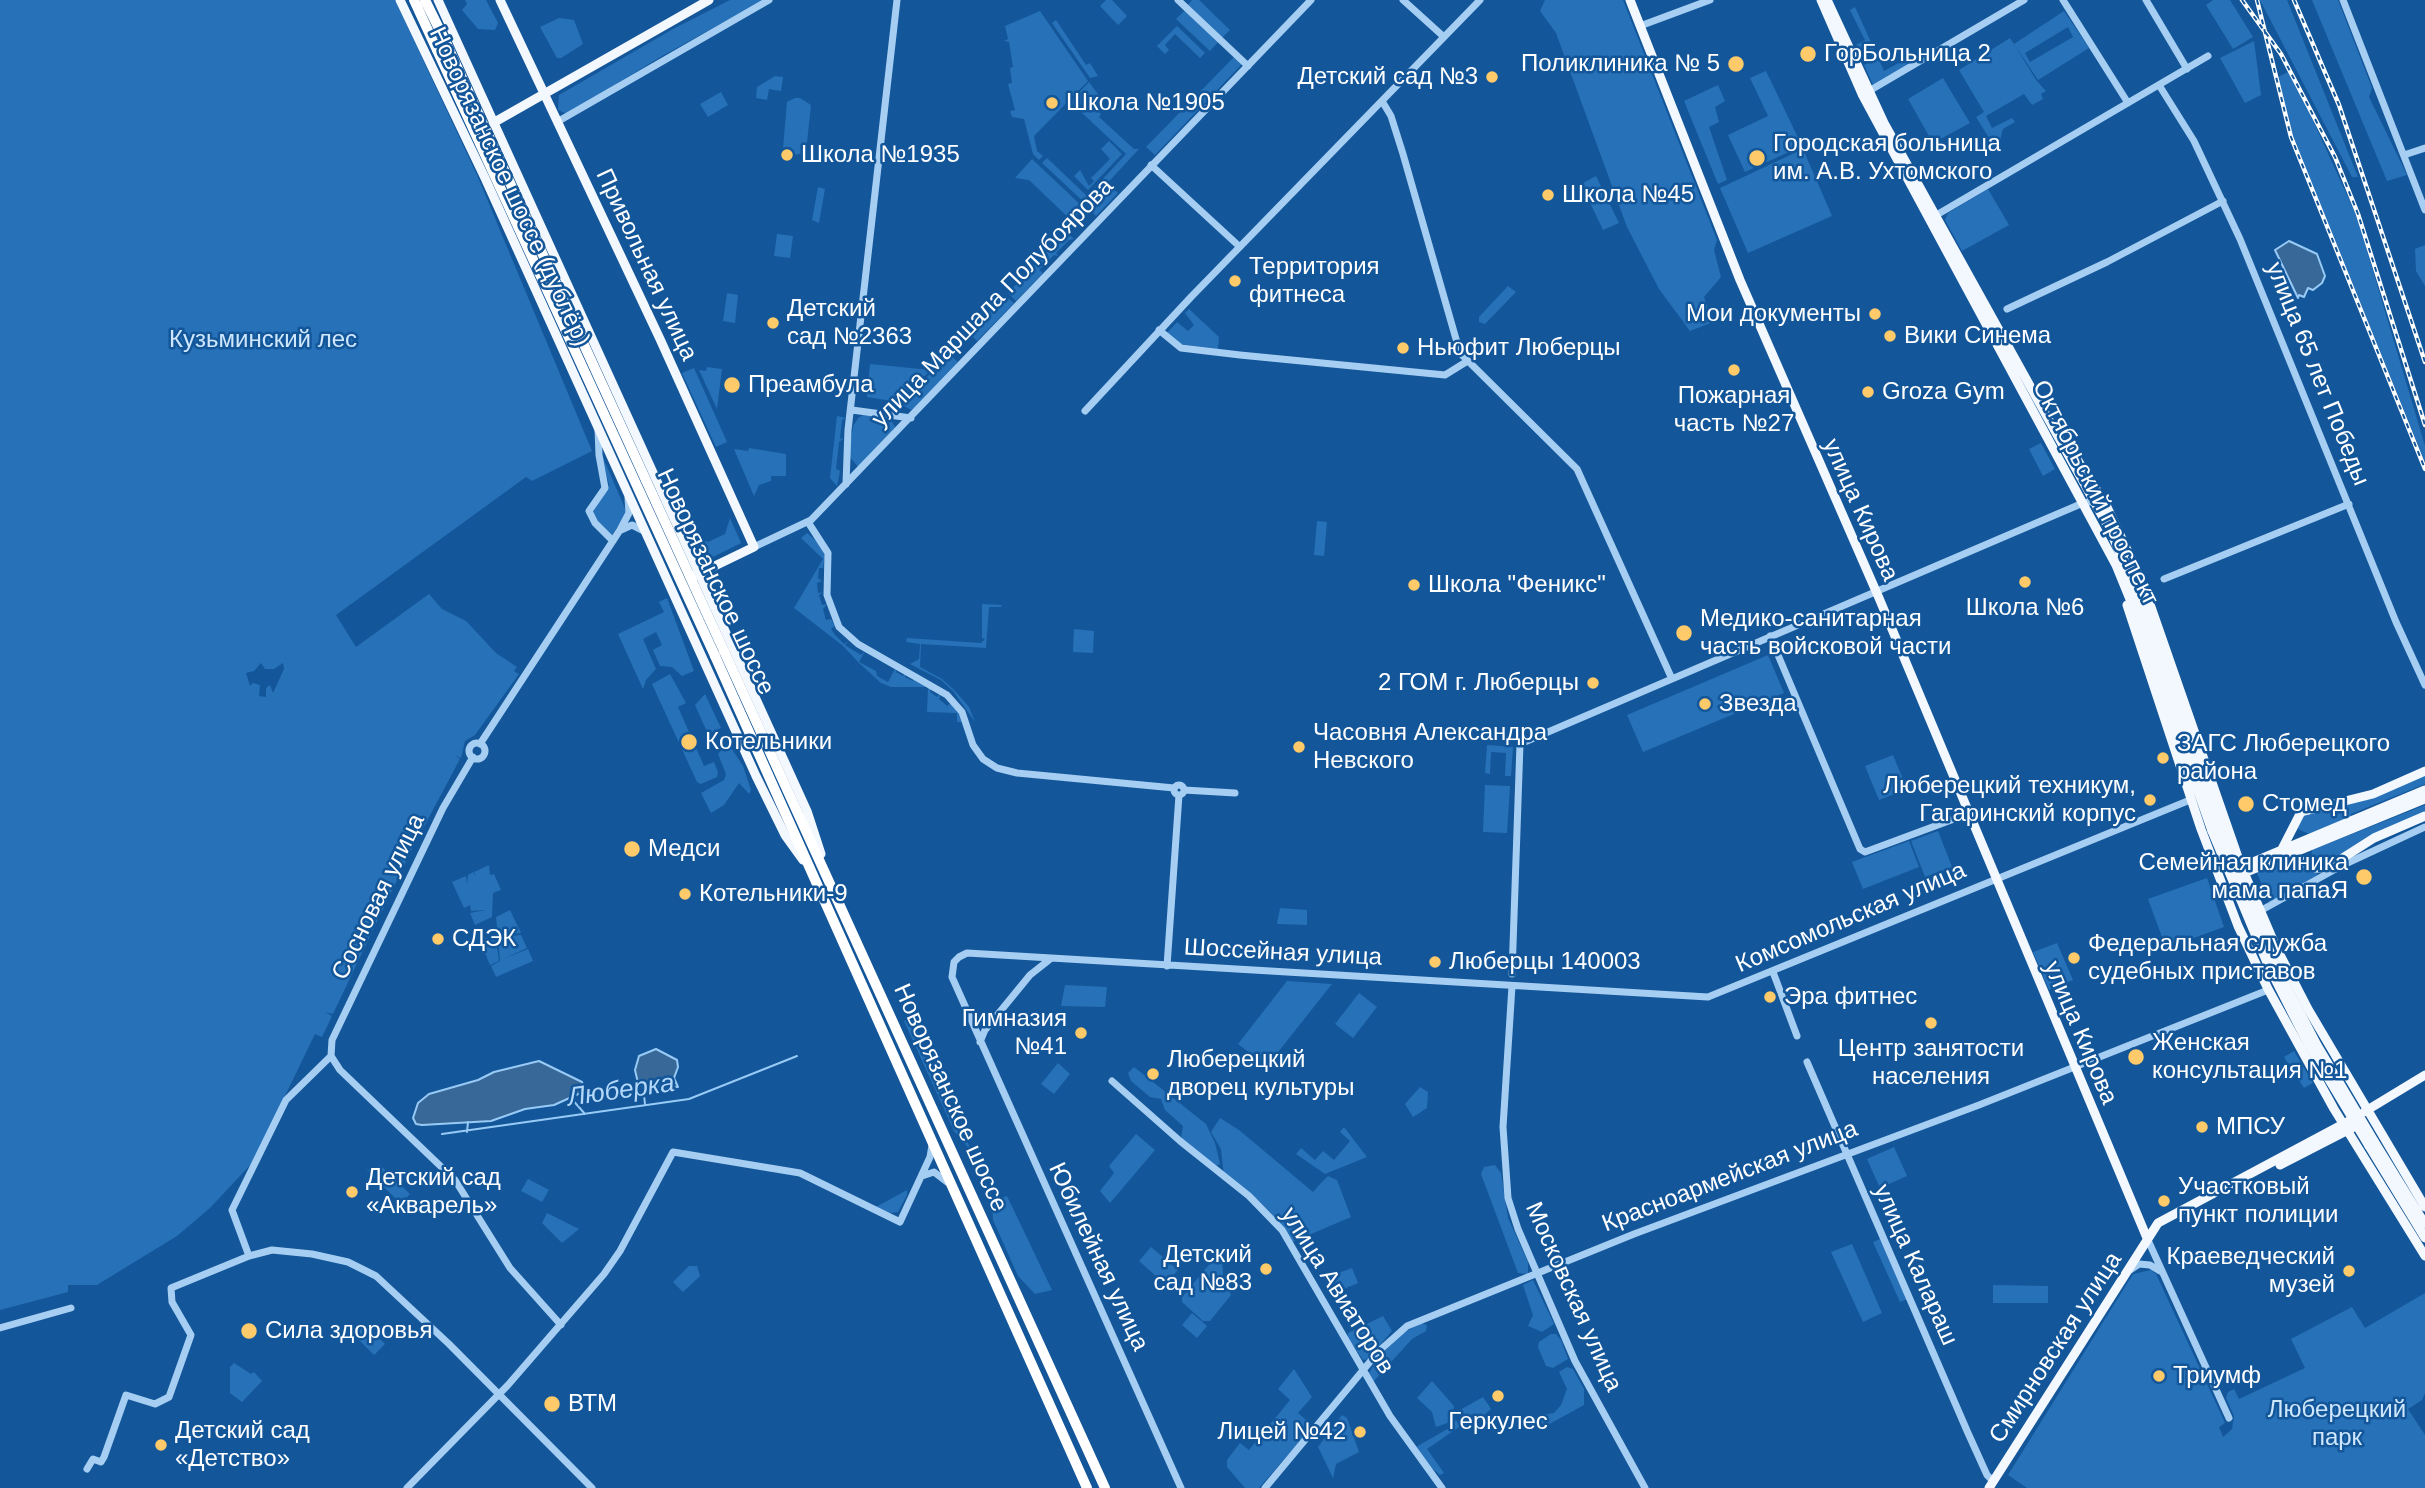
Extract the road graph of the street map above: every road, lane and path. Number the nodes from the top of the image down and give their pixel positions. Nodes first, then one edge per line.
1 (400, 0) edge
2 (414, 0) edge
3 (425, 0) edge
4 (439, 0) edge
5 (500, 0) edge
6 (709, 0) edge
7 (769, 0) edge
8 (897, 0) edge
9 (1178, 0) edge
10 (1311, 0) edge
11 (1403, 0) edge
12 (1480, 0) edge
13 (1630, 0) edge
14 (1710, 0) edge
15 (1821, 0) edge
16 (1827, 0) edge
17 (2024, 0) edge
18 (2063, 0) edge
19 (2146, 0) edge
20 (2343, 0) edge
21 (1640, 26) junction
22 (1444, 37) junction
23 (442, 48) junction
24 (2208, 56) dead end
25 (1248, 65) junction
26 (2187, 69) junction
27 (2159, 85) junction
28 (1869, 91) junction
29 (545, 96) junction
30 (1382, 101) junction
31 (2128, 103) junction
32 (495, 121) junction
33 (557, 122) junction
34 (467, 137) junction
35 (2425, 148) edge
36 (510, 155) junction
37 (2404, 155) junction
38 (1152, 165) junction
39 (481, 169) junction
40 (2223, 201) junction
41 (2425, 211) edge
42 (1933, 218) junction
43 (1240, 247) junction
44 (2007, 309) dead end
45 (1159, 330) junction
46 (1466, 362) junction
47 (611, 379) junction
48 (581, 391) junction
49 (2037, 402) junction
50 (625, 408) junction
51 (852, 410) junction
52 (1086, 411) dead end
53 (911, 418) junction
54 (596, 425) junction
55 (846, 484) junction
56 (627, 492) junction
57 (2093, 500) junction
58 (2082, 503) junction
59 (2349, 504) junction
60 (2106, 505) junction
61 (807, 522) junction
62 (621, 530) junction
63 (644, 531) junction
64 (613, 541) junction
65 (754, 547) junction
66 (2116, 565) junction
67 (699, 574) junction
68 (2164, 579) dead end
69 (670, 587) junction
70 (1874, 593) junction
71 (712, 601) junction
72 (683, 615) junction
73 (1770, 636) junction
74 (719, 654) junction
75 (1672, 679) junction
76 (2425, 685) edge
77 (2425, 771) edge
78 (2425, 790) edge
79 (1179, 791) junction
80 (1236, 793) dead end
81 (2425, 799) edge
82 (2190, 800) junction
83 (2425, 816) edge
84 (1954, 818) dead end
85 (2295, 819) junction
86 (2354, 824) junction
87 (2425, 827) edge
88 (2215, 830) junction
89 (2315, 840) junction
90 (2283, 853) junction
91 (2240, 863) junction
92 (2311, 865) junction
93 (826, 870) junction
94 (2244, 873) junction
95 (1995, 878) junction
96 (816, 880) junction
97 (2221, 881) junction
98 (2260, 911) junction
99 (1019, 956) junction
100 (1053, 959) junction
101 (1167, 966) junction
102 (1773, 972) junction
103 (1512, 974) dead end
104 (1030, 975) junction
105 (2291, 978) junction
106 (1512, 986) junction
107 (2268, 990) junction
108 (975, 1030) junction
109 (985, 1030) junction
110 (1797, 1036) dead end
111 (981, 1042) junction
112 (331, 1056) junction
113 (1807, 1062) dead end
114 (2073, 1067) junction
115 (2425, 1075) edge
116 (1112, 1081) dead end
117 (2425, 1081) edge
118 (2367, 1111) junction
119 (2345, 1127) junction
120 (930, 1138) junction
121 (2371, 1143) junction
122 (1845, 1153) junction
123 (921, 1177) junction
124 (954, 1192) junction
125 (907, 1206) junction
126 (2425, 1207) edge
127 (888, 1217) junction
128 (2140, 1223) junction
129 (2425, 1224) edge
130 (2153, 1228) junction
131 (2147, 1238) junction
132 (2425, 1238) edge
133 (249, 1256) junction
134 (2425, 1256) edge
135 (2129, 1271) junction
136 (1537, 1273) junction
137 (2163, 1274) junction
138 (71, 1308) dead end
139 (561, 1325) junction
140 (0, 1328) edge
141 (1364, 1370) junction
142 (499, 1394) junction
143 (2230, 1418) dead end
144 (87, 1469) dead end
145 (1991, 1485) edge
146 (407, 1488) edge
147 (592, 1488) edge
148 (1087, 1488) edge
149 (1105, 1488) edge
150 (1181, 1488) edge
151 (1265, 1488) edge
152 (1442, 1488) edge
153 (1645, 1488) edge

1 - 34 main road, Новорязанское шоссе (дублёр)
2 - 23 highway, Новорязанское шоссе
3 - 23 highway, Новорязанское шоссе
4 - 32 main road, Новорязанское шоссе (дублёр)
5 - 29 main road, Привольная улица
6 - 29 main road
7 - 33 street
8 - 51 street
9 - 25 street
10 - 25 street, улица Маршала Полубоярова
11 - 22 street
12 - 22 street
13 - 21 main road, улица Кирова
14 - 21 street
15 - 42 main road, Октябрьский проспект
16 - 28 main road, Октябрьский проспект
17 - 28 street
18 - 31 street
19 - 26 street
20 - 37 street
21 - 70 main road, улица Кирова
22 - 30 street
23 - 74 highway, Новорязанское шоссе, bridge
24 - 26 street
25 - 38 street, улица Маршала Полубоярова
26 - 27 street
27 - 31 street
27 - 40 street, улица 65 лет Победы
28 - 42 main road, Октябрьский проспект
29 - 32 main road
29 - 33 main road, Привольная улица
30 - 43 street
30 - 46 street
31 - 42 street
32 - 34 main road
32 - 36 main road, Новорязанское шоссе (дублёр)
33 - 65 main road, Привольная улица
34 - 39 main road, Новорязанское шоссе (дублёр)
35 - 37 street
36 - 39 main road
36 - 47 main road, Новорязанское шоссе (дублёр)
37 - 41 street
38 - 43 street
38 - 53 street, улица Маршала Полубоярова
39 - 48 main road, Новорязанское шоссе (дублёр)
40 - 44 street
40 - 59 street, улица 65 лет Победы
42 - 49 main road, Октябрьский проспект
42 - 58 main road, Октябрьский проспект
43 - 45 street
45 - 46 street
45 - 52 street
46 - 75 street
47 - 48 main road
47 - 50 main road, Новорязанское шоссе (дублёр)
48 - 54 main road, Новорязанское шоссе (дублёр)
49 - 57 main road, Октябрьский проспект
49 - 60 main road
50 - 54 main road
50 - 67 main road, Новорязанское шоссе (дублёр)
51 - 53 street
51 - 55 street
53 - 55 street, улица Маршала Полубоярова
54 - 56 main road, Новорязанское шоссе (дублёр)
54 - 64 street
55 - 61 street, улица Маршала Полубоярова
56 - 62 street, Сосновая улица
56 - 63 main road, Новорязанское шоссе (дублёр)
57 - 58 street
57 - 60 street
57 - 88 main road, Октябрьский проспект
58 - 66 main road, Октябрьский проспект
58 - 70 street
59 - 68 street
59 - 76 street, улица 65 лет Победы
60 - 91 main road
61 - 65 street, улица Маршала Полубоярова
61 - 79 street
62 - 63 street
62 - 64 street, Сосновая улица
63 - 69 main road, Новорязанское шоссе (дублёр)
64 - 112 street, Сосновая улица
65 - 67 main road, улица Маршала Полубоярова
66 - 82 main road
66 - 88 main road, Октябрьский проспект
67 - 69 main road, улица Маршала Полубоярова
67 - 71 main road, Новорязанское шоссе (дублёр)
69 - 72 main road, Новорязанское шоссе (дублёр)
70 - 73 street
70 - 95 main road, улица Кирова
71 - 72 street
71 - 93 main road, Новорязанское шоссе (дублёр)
72 - 96 main road, Новорязанское шоссе (дублёр)
73 - 75 street
73 - 84 street
74 - 93 highway, Новорязанское шоссе
74 - 96 highway, Новорязанское шоссе
75 - 103 street
77 - 85 main road
78 - 86 main road
79 - 80 street
79 - 101 street
81 - 86 main road
82 - 95 street, Комсомольская улица
82 - 97 main road
83 - 92 main road
85 - 89 main road
85 - 90 main road
86 - 89 main road
87 - 98 street
88 - 121 main road, Октябрьский проспект, bridge
89 - 90 main road
89 - 92 main road
90 - 91 main road
90 - 92 main road
90 - 94 main road
91 - 94 main road
93 - 149 highway, Новорязанское шоссе
94 - 97 main road
94 - 98 main road
95 - 102 street, Комсомольская улица
95 - 114 main road, улица Кирова
96 - 120 highway, Новорязанское шоссе
97 - 107 main road
98 - 105 main road
99 - 100 street, Шоссейная улица
99 - 104 street
99 - 108 street, Шоссейная улица
100 - 101 street, Шоссейная улица
100 - 104 street
101 - 106 street, Шоссейная улица
102 - 106 street, Комсомольская улица
102 - 110 street
104 - 109 street
105 - 107 street, Красноармейская улица
105 - 118 main road
106 - 136 street, Московская улица
107 - 114 street, Красноармейская улица
107 - 119 main road
108 - 109 street
108 - 111 street, Юбилейная улица
109 - 111 street
111 - 150 street, Юбилейная улица
112 - 133 street
112 - 139 street
113 - 122 street, улица Калараш
114 - 122 street, Красноармейская улица
114 - 128 main road, улица Кирова
115 - 118 main road, Смирновская улица
116 - 141 street, улица Авиаторов
117 - 118 main road, Смирновская улица
118 - 119 main road, Смирновская улица
118 - 126 main road
119 - 130 main road, Смирновская улица
119 - 134 main road
120 - 123 street
120 - 124 highway, Новорязанское шоссе
121 - 129 main road, Октябрьский проспект
121 - 132 main road, Октябрьский проспект
122 - 136 street, Красноармейская улица
122 - 145 street, улица Калараш
123 - 124 street
123 - 125 street
124 - 148 highway, Новорязанское шоссе
125 - 127 street
125 - 127 street
127 - 139 street
128 - 130 main road
128 - 131 main road, улица Кирова
130 - 131 main road, Смирновская улица
131 - 135 main road, Смирновская улица
131 - 137 street, улица Кирова
133 - 142 street
133 - 144 street
135 - 137 street
135 - 145 main road, Смирновская улица
136 - 141 street, Красноармейская улица
136 - 153 street, Московская улица
137 - 143 street, улица Кирова
138 - 140 street
139 - 142 street
141 - 151 street, Красноармейская улица
141 - 152 street, улица Авиаторов
142 - 146 street
142 - 147 street

